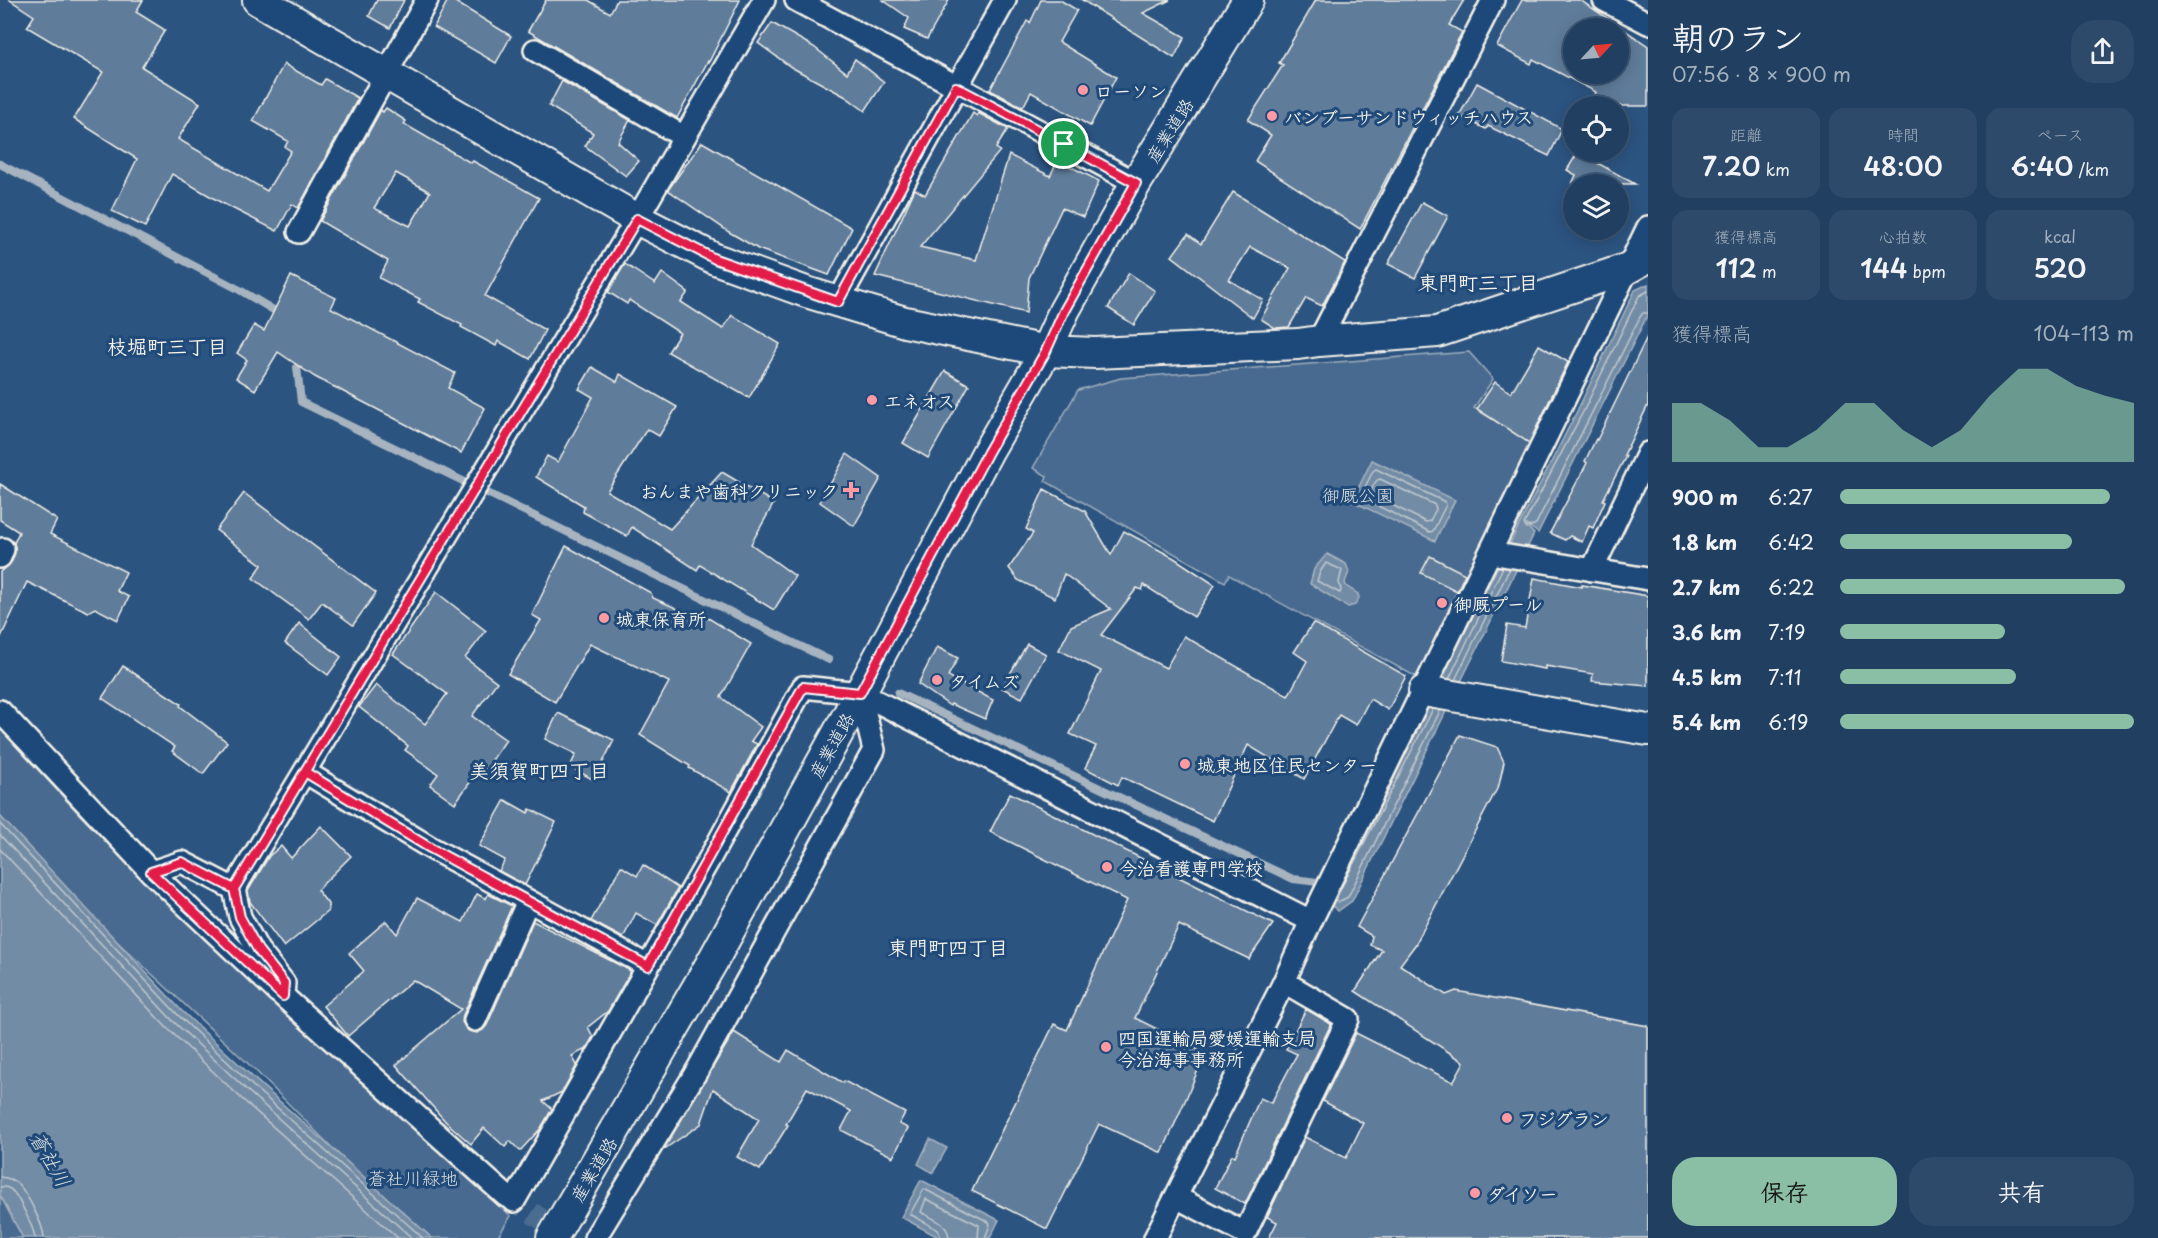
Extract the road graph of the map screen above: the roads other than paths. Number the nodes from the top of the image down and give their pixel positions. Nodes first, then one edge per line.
1 (258, 0) edge
2 (427, 0) edge
3 (764, 0) edge
4 (796, 0) edge
5 (1005, 0) edge
6 (1248, 0) edge
7 (1493, 0) edge
8 (1604, 0) edge
9 (1648, 23) edge
10 (535, 50) dead end
11 (385, 73) junction
12 (956, 87) junction
13 (684, 137) junction
14 (1136, 183) junction
15 (637, 219) junction
16 (1648, 227) edge
17 (299, 232) dead end
18 (1637, 263) edge
19 (838, 302) junction
20 (1318, 341) junction
21 (1046, 351) junction
22 (1648, 453) edge
23 (1490, 553) junction
24 (1592, 570) junction
25 (1648, 579) edge
26 (1424, 691) junction
27 (860, 693) junction
28 (0, 711) edge
29 (1648, 730) edge
30 (305, 772) junction
31 (151, 872) junction
32 (234, 889) junction
33 (528, 901) junction
34 (1311, 921) junction
35 (648, 966) junction
36 (1284, 982) junction
37 (283, 996) junction
38 (475, 1020) dead end
39 (1176, 1197) junction
40 (552, 1238) edge
41 (595, 1238) edge
42 (1155, 1238) edge

1 - 11 street
2 - 11 street
3 - 13 street
4 - 12 street
5 - 12 street
6 - 14 street, 産業道路
7 - 20 street
8 - 9 street
10 - 13 street
11 - 15 street
11 - 17 street
12 - 14 street
12 - 19 street
13 - 15 street
14 - 21 street, 産業道路
15 - 19 street
15 - 30 street
16 - 18 street
18 - 20 street
18 - 23 street
19 - 21 street
20 - 21 street
21 - 27 street, 産業道路
22 - 24 street
23 - 24 street
23 - 26 street
24 - 25 street
26 - 29 street
26 - 34 street
27 - 34 street
27 - 35 street
27 - 40 street, 産業道路
27 - 41 street
28 - 31 street
30 - 32 street
30 - 33 street
31 - 32 street
31 - 37 street
32 - 37 street
33 - 35 street
33 - 38 street
34 - 36 street
35 - 37 street
36 - 39 street
36 - 39 street
39 - 42 street

